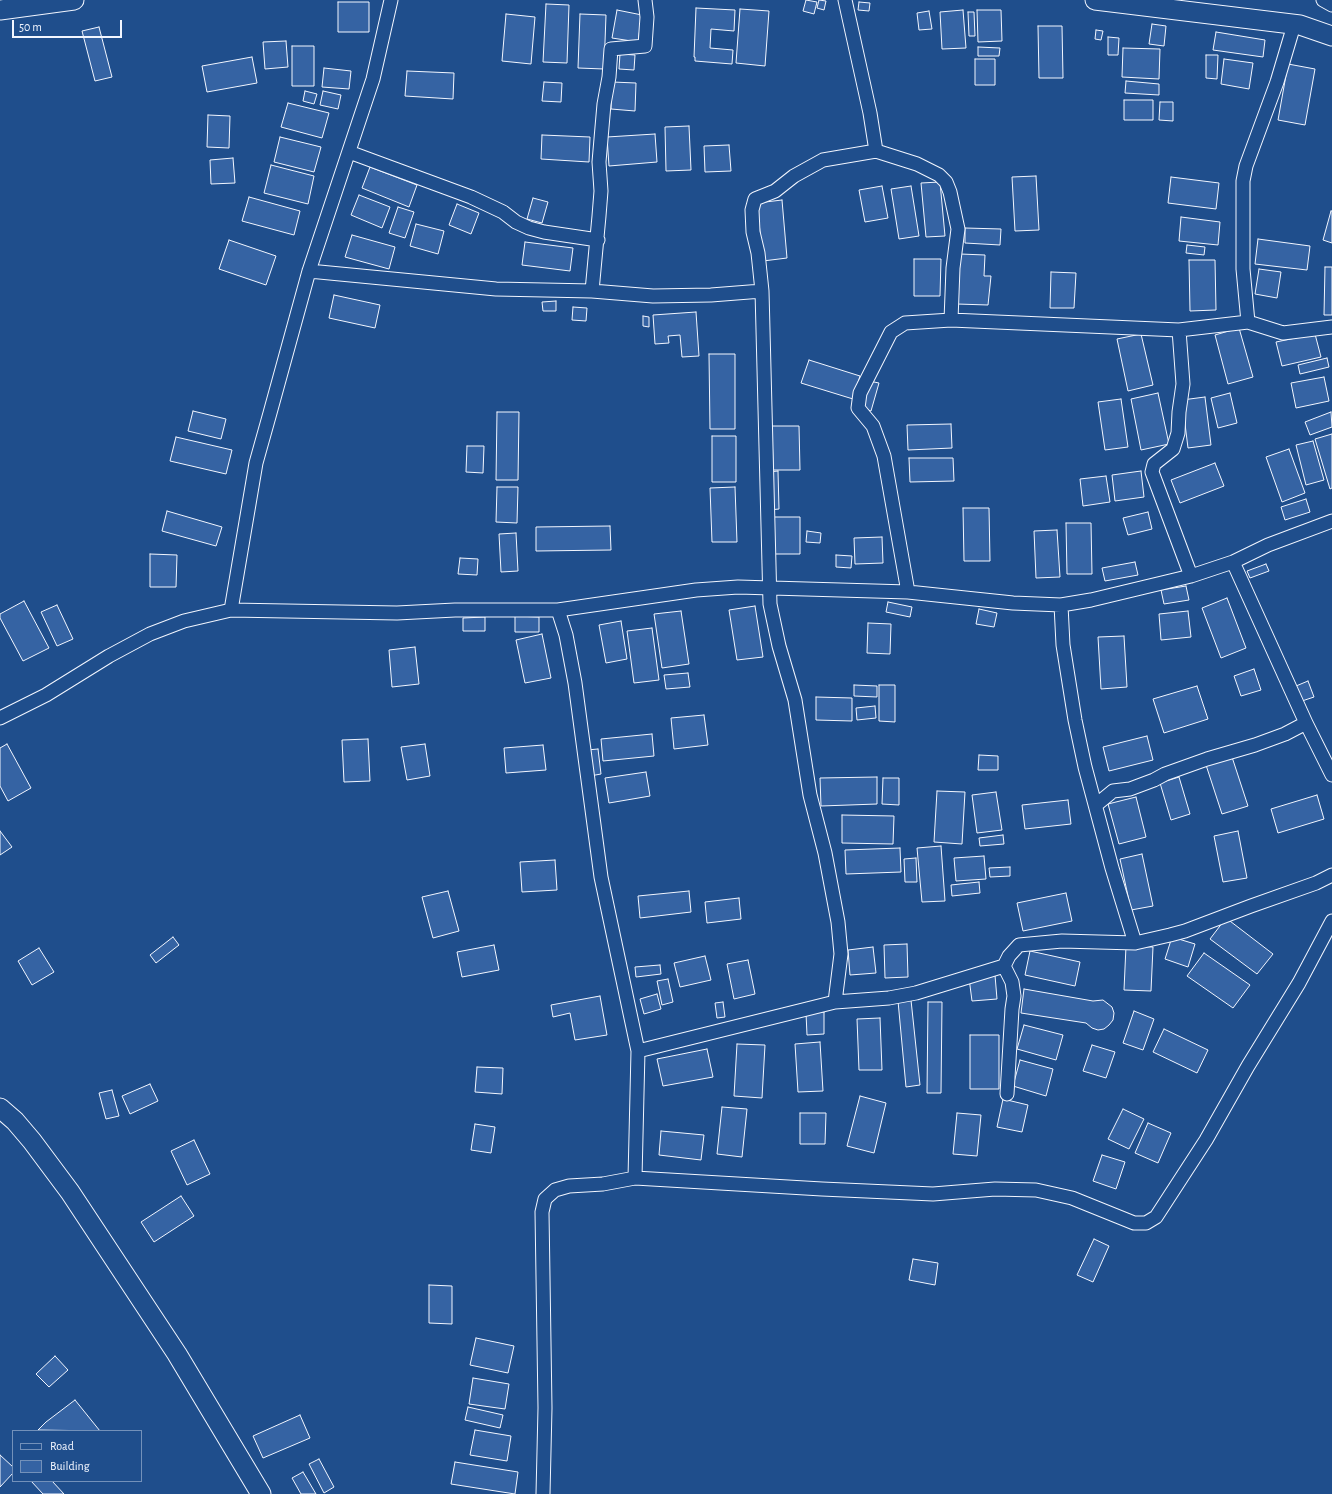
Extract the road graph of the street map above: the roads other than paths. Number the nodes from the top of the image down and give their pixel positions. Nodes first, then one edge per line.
1 (74, 0) edge
2 (392, 0) edge
3 (645, 0) edge
4 (845, 0) edge
5 (1094, 0) edge
6 (1323, 0) edge
7 (1332, 5) edge
8 (6, 10) edge
9 (1332, 22) edge
10 (1297, 25) junction
11 (1332, 36) edge
12 (876, 151) junction
13 (349, 152) junction
14 (598, 240) junction
15 (308, 271) junction
16 (592, 291) junction
17 (762, 291) junction
18 (952, 320) junction
19 (1248, 322) junction
20 (1332, 327) edge
21 (1179, 330) junction
22 (1332, 521) edge
23 (1233, 562) junction
24 (1191, 576) junction
25 (769, 588) junction
26 (908, 592) junction
27 (1061, 605) junction
28 (231, 610) junction
29 (558, 610) junction
30 (0, 718) edge
31 (1306, 723) junction
32 (1332, 775) edge
33 (1096, 805) junction
34 (1332, 875) edge
35 (1332, 921) edge
36 (1135, 942) junction
37 (1004, 966) junction
38 (835, 1002) junction
39 (638, 1051) junction
40 (1007, 1094) dead end
41 (0, 1108) edge
42 (635, 1178) junction
43 (261, 1494) edge
44 (543, 1494) edge

1 - 8 street
2 - 13 street
3 - 14 street
4 - 12 street
5 - 10 street
6 - 7 street
9 - 10 street
10 - 11 street
10 - 19 street
12 - 17 street
12 - 18 street
13 - 14 street
13 - 15 street
14 - 16 street
15 - 16 street
15 - 28 street
16 - 17 street
17 - 25 street
18 - 21 street
18 - 26 street
19 - 20 street
19 - 21 street
21 - 24 street
22 - 23 street
23 - 24 street
23 - 31 street
24 - 27 street
25 - 26 street
25 - 29 street
25 - 38 street
26 - 27 street
27 - 33 street
28 - 29 street
28 - 30 street
29 - 39 street
31 - 32 street
31 - 33 street
33 - 36 street
34 - 36 street
35 - 42 street
36 - 37 street
37 - 38 street
37 - 40 street
38 - 39 street
39 - 42 street
41 - 43 street
42 - 44 street

